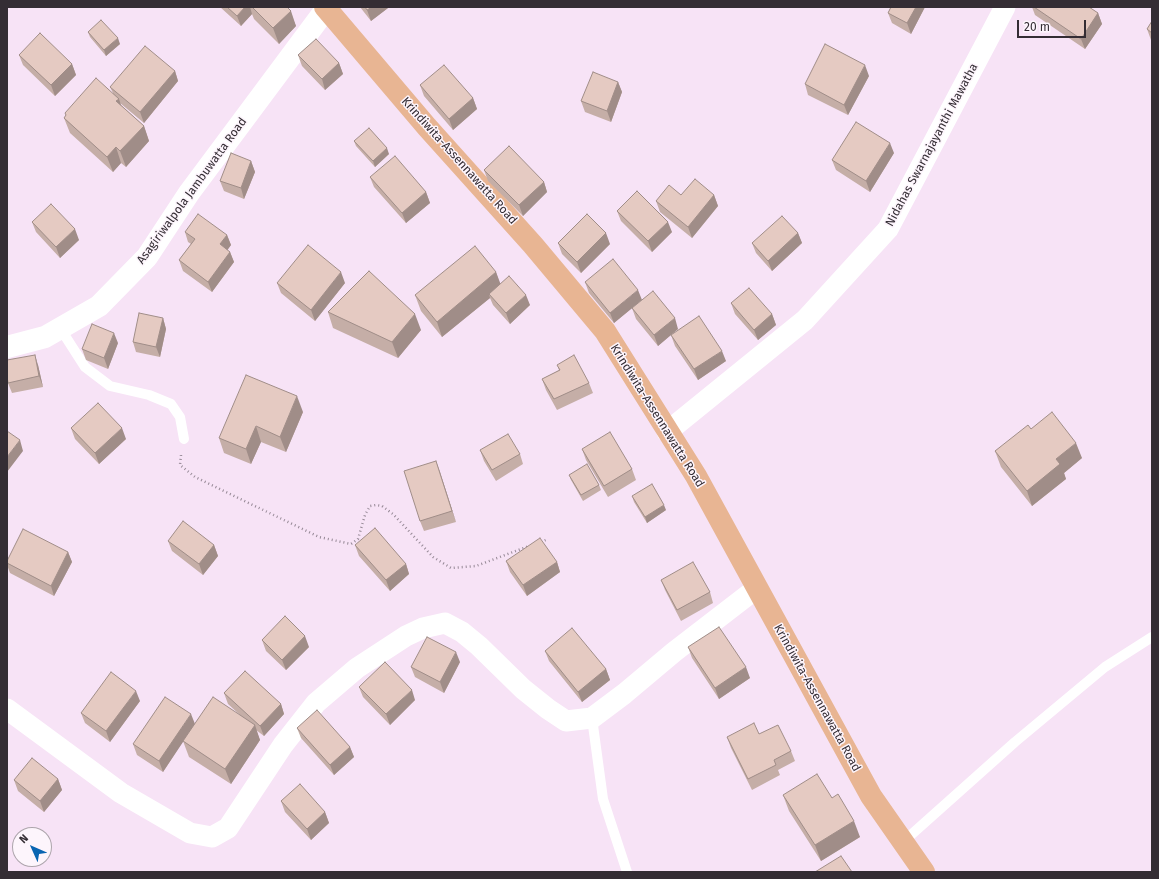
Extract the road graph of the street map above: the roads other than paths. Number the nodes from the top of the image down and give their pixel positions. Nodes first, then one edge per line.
1 (1005, 7) edge
2 (325, 8) edge
3 (60, 328) junction
4 (7, 347) edge
5 (668, 432) junction
6 (184, 439) road end
7 (757, 588) junction
8 (1152, 636) edge
9 (7, 709) edge
10 (592, 718) junction
11 (903, 842) junction
12 (627, 872) edge
13 (924, 872) edge

1 - 5 street, Nidahas Swarnajayanthi Mawatha
2 - 3 street, Asagiriwalpola Jambuwatta Road
2 - 5 main road, Krindiwita-Assennawatta Road
3 - 4 street, Asagiriwalpola Jambuwatta Road
3 - 6 lane
5 - 7 main road, Krindiwita-Assennawatta Road
7 - 10 street
7 - 11 main road, Krindiwita-Assennawatta Road
8 - 11 lane
9 - 10 street
10 - 12 lane
11 - 13 main road, Krindiwita-Assennawatta Road

